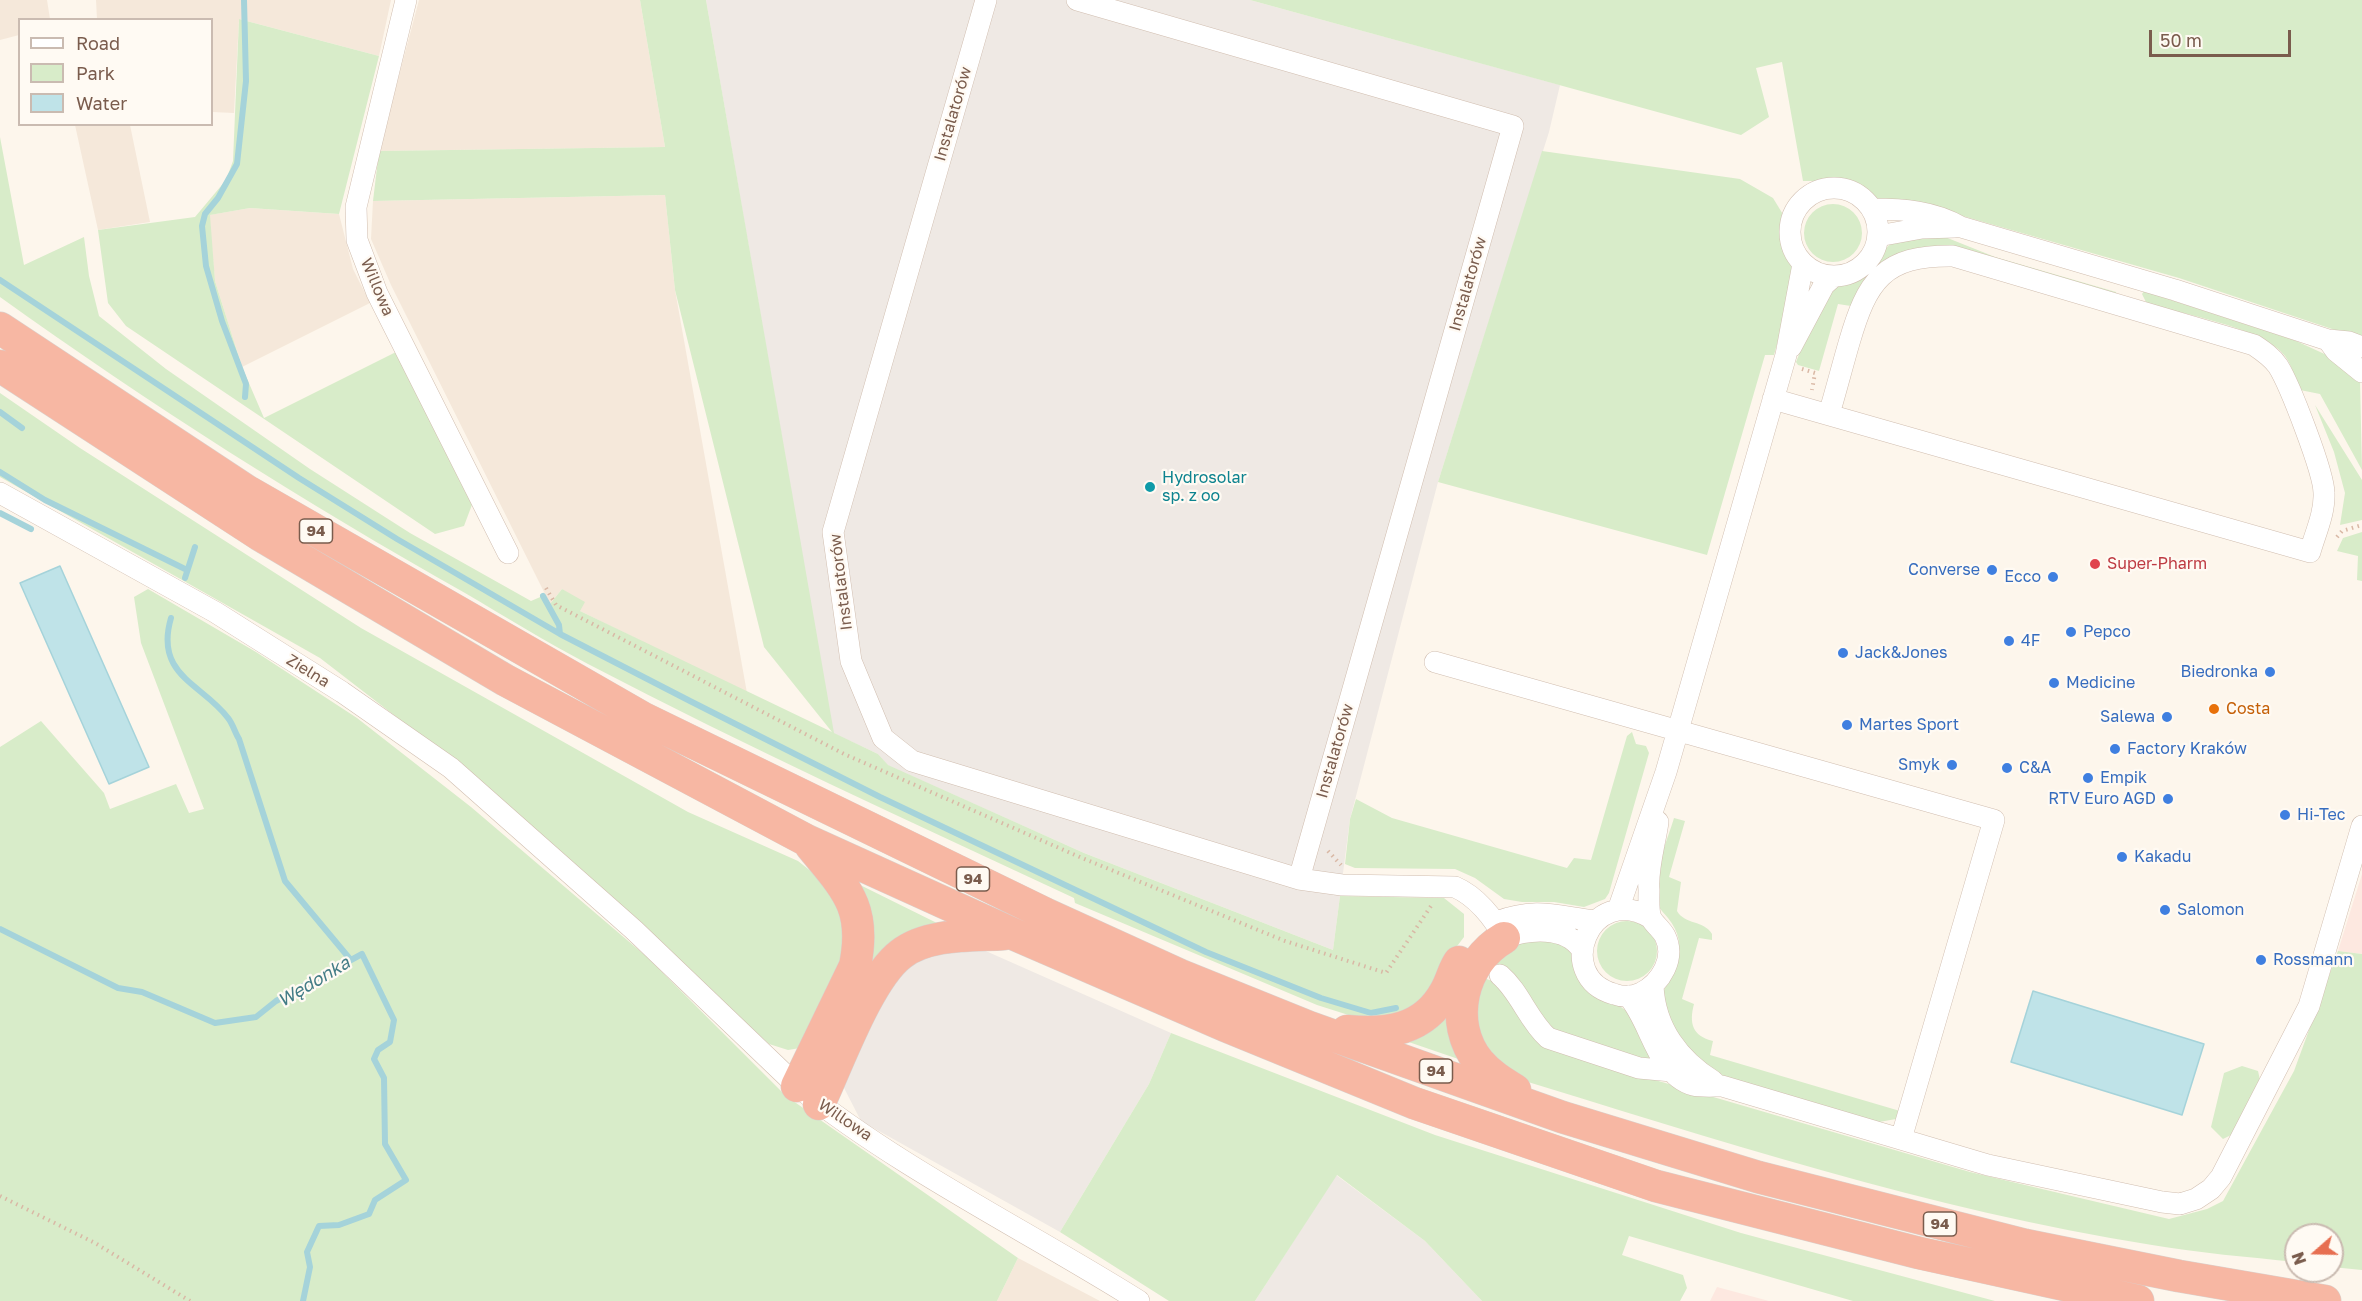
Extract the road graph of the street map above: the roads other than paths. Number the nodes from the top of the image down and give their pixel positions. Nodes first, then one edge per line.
1 (406, 0) edge
2 (986, 0) edge
3 (1077, 0) edge
4 (1872, 209) junction
5 (1961, 227) junction
6 (1878, 236) junction
7 (1803, 264) junction
8 (2111, 271) junction
9 (1833, 277) junction
10 (2141, 311) junction
11 (0, 328) edge
12 (2328, 340) junction
13 (2362, 347) edge
14 (1789, 361) junction
15 (0, 366) edge
16 (2362, 372) edge
17 (1773, 399) junction
18 (1829, 414) junction
19 (0, 493) edge
20 (508, 553) dead end
21 (1434, 662) dead end
22 (1678, 730) junction
23 (1666, 772) junction
24 (2362, 826) edge
25 (807, 840) junction
26 (1299, 879) junction
27 (588, 889) joint
28 (1618, 910) junction
29 (1651, 918) junction
30 (1595, 921) junction
31 (1500, 930) junction
32 (1011, 933) junction
33 (1582, 950) junction
34 (1500, 975) dead end
35 (1653, 986) junction
36 (1628, 996) junction
37 (1309, 1027) junction
38 (1672, 1071) junction
39 (1722, 1086) junction
40 (808, 1095) junction
41 (1562, 1118) junction
42 (1901, 1139) junction
43 (1139, 1301) edge
44 (2138, 1301) edge
45 (2325, 1301) edge

1 - 20 street, Willowa
2 - 26 street, Instalatorów
3 - 26 street, Instalatorów
4 - 5 street
4 - 6 street
4 - 7 street
5 - 6 street
5 - 8 street
6 - 9 street
7 - 9 street
7 - 14 street
8 - 10 street
8 - 12 street
9 - 14 street
10 - 18 street
10 - 18 street
11 - 37 highway, 94
12 - 13 street
12 - 16 street
14 - 17 street
15 - 25 highway, 94
17 - 18 street
17 - 22 street
19 - 27 street, Zielna
21 - 22 street
22 - 23 street
22 - 42 street
23 - 28 street
23 - 29 street
24 - 42 street
25 - 32 highway, 94
25 - 40 highway
26 - 31 street, Instalatorów
27 - 40 street, Willowa
28 - 29 street
28 - 30 street
29 - 35 street
30 - 31 street
30 - 33 street
31 - 33 street
31 - 37 highway
31 - 41 highway
32 - 40 highway
32 - 44 highway, 94
33 - 36 street
34 - 38 street
35 - 36 street
35 - 39 street
36 - 38 street
37 - 41 highway, 94
38 - 39 street
39 - 42 street
40 - 43 street, Willowa
41 - 45 highway, 94

